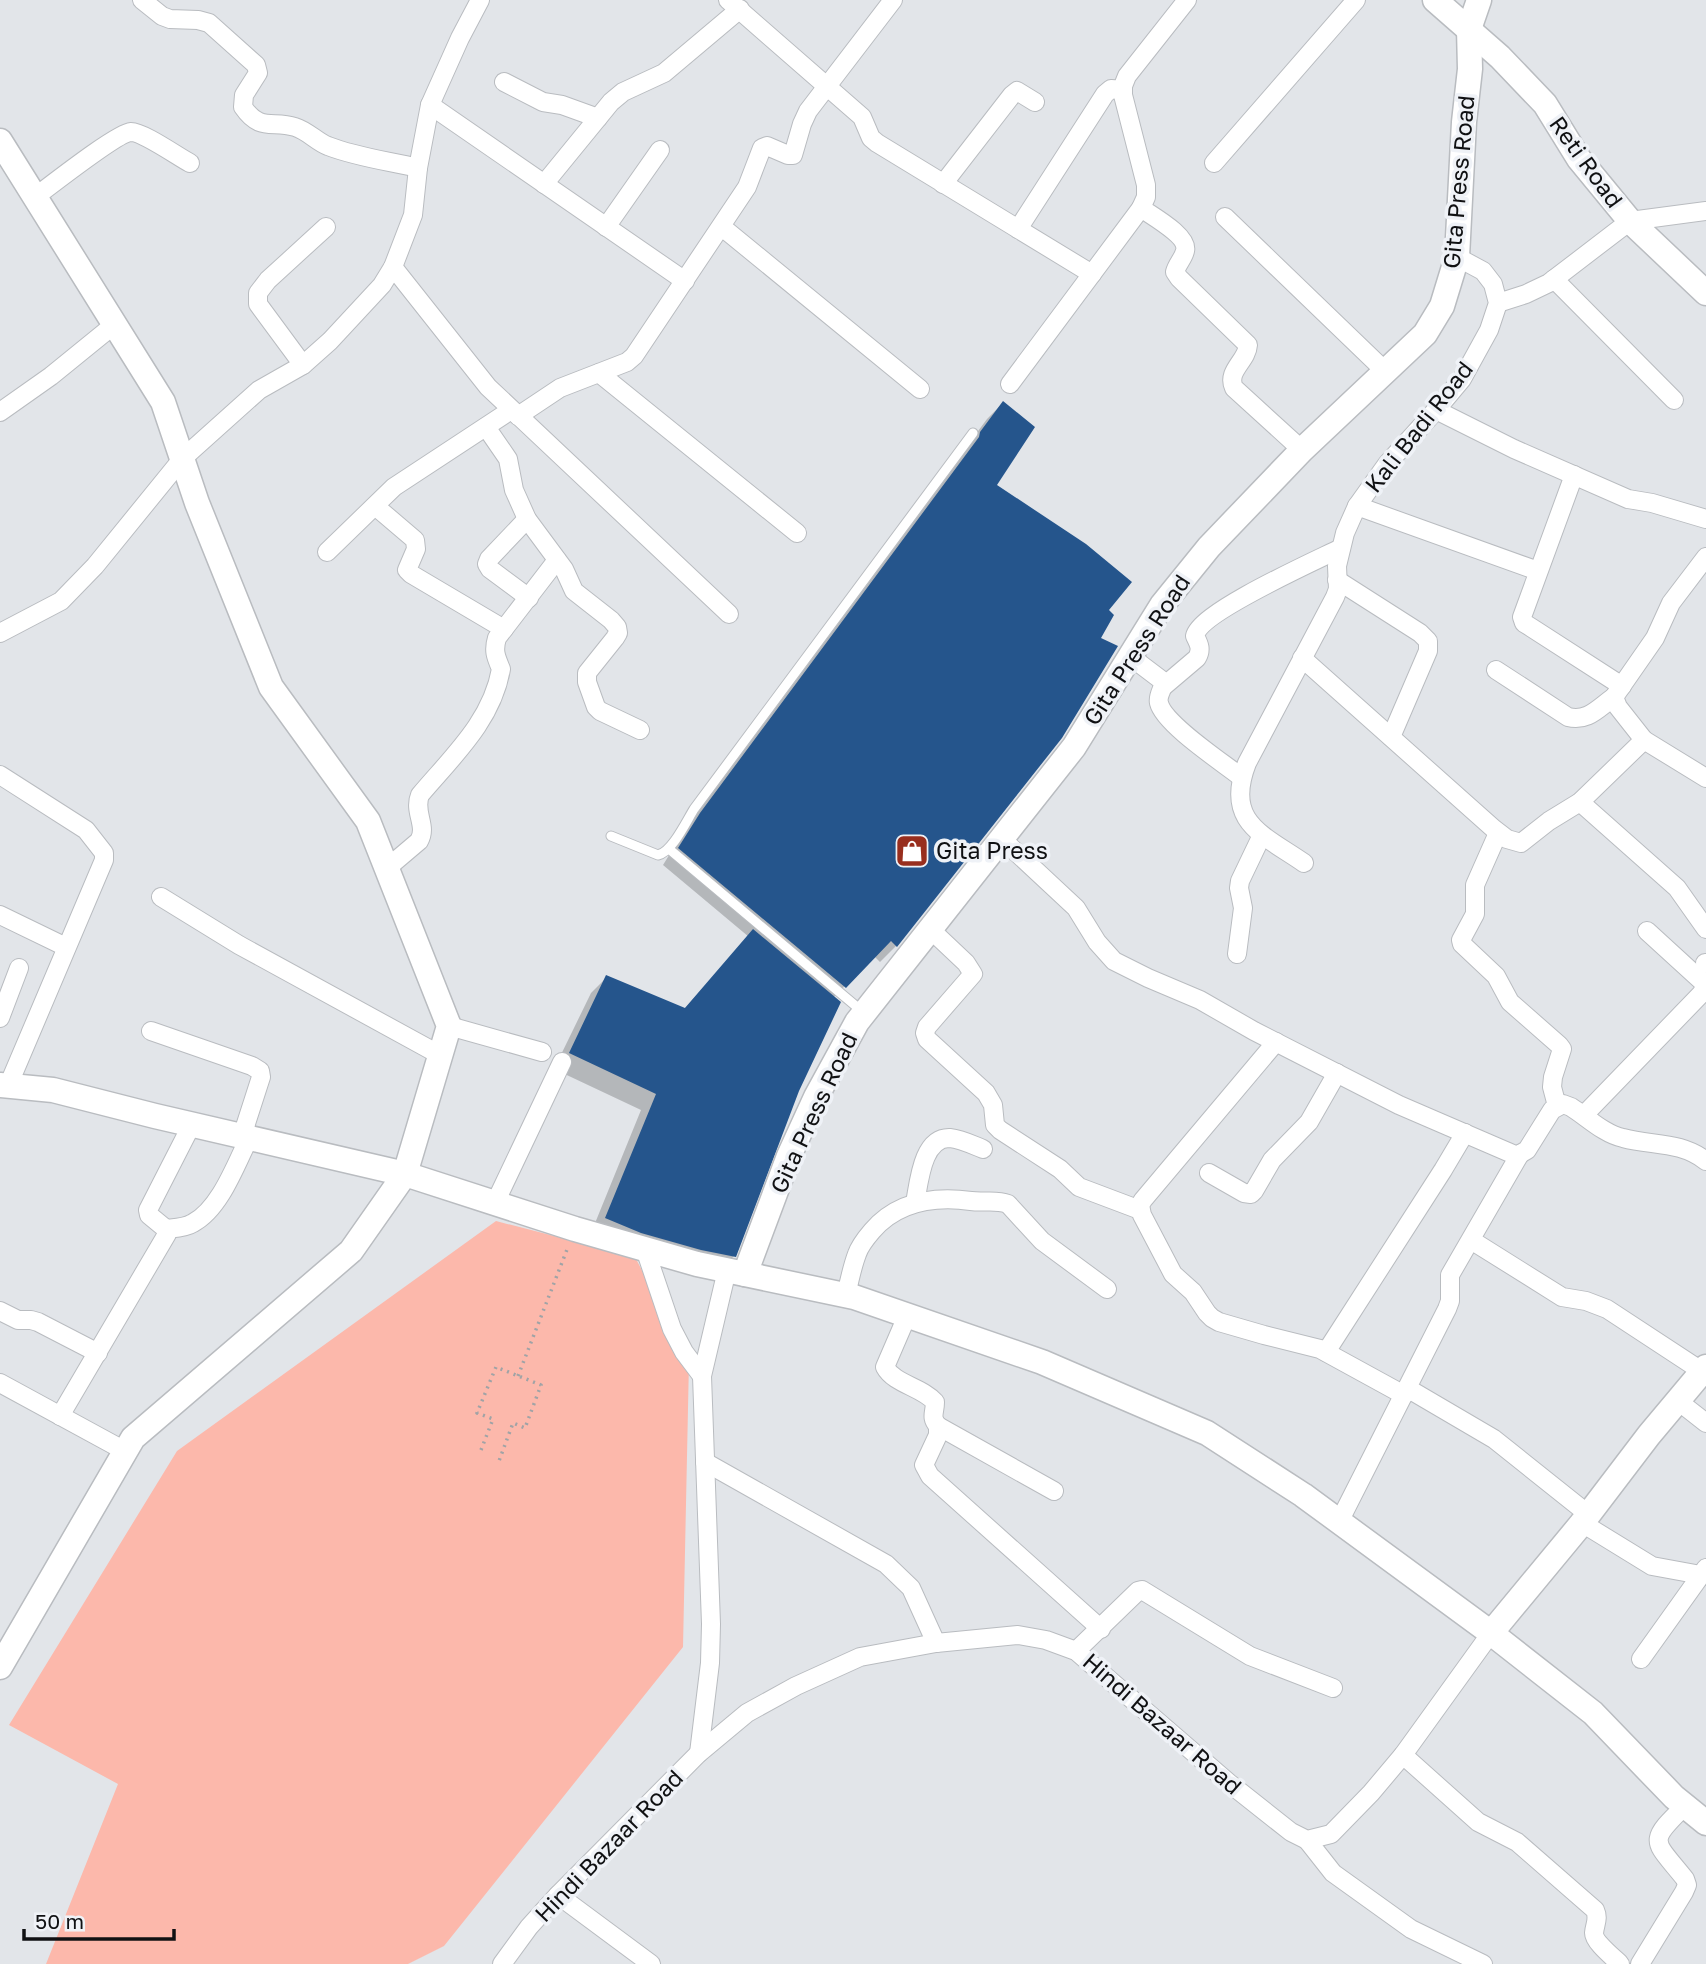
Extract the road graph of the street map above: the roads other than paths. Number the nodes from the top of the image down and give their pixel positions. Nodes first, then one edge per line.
1 (142, 0) edge
2 (480, 0) edge
3 (892, 0) edge
4 (1187, 0) edge
5 (1356, 0) edge
6 (1435, 0) edge
7 (1479, 0) edge
8 (732, 2) edge
9 (1469, 29) junction
10 (503, 82) dead end
11 (826, 86) junction
12 (1123, 90) junction
13 (1035, 102) dead end
14 (430, 105) junction
15 (598, 118) junction
16 (0, 141) edge
17 (660, 150) dead end
18 (190, 163) dead end
19 (1214, 163) dead end
20 (418, 168) junction
21 (544, 184) junction
22 (943, 184) junction
23 (35, 197) junction
24 (1141, 208) junction
25 (1706, 211) edge
26 (1225, 217) dead end
27 (1630, 221) junction
28 (326, 227) dead end
29 (606, 227) junction
30 (722, 228) junction
31 (1018, 229) junction
32 (1457, 257) junction
33 (393, 267) junction
34 (1092, 274) junction
35 (1554, 279) junction
36 (685, 281) junction
37 (1706, 293) edge
38 (1497, 303) junction
39 (115, 324) junction
40 (303, 365) junction
41 (1386, 372) junction
42 (599, 373) junction
43 (1010, 384) dead end
44 (920, 388) dead end
45 (1674, 400) dead end
46 (1436, 410) junction
47 (0, 412) edge
48 (514, 413) junction
49 (485, 428) junction
50 (973, 433) dead end
51 (1302, 450) junction
52 (182, 459) junction
53 (1574, 475) junction
54 (375, 506) junction
55 (1357, 506) junction
56 (527, 519) junction
57 (1706, 519) edge
58 (797, 533) dead end
59 (1343, 541) junction
60 (327, 552) dead end
61 (1706, 557) edge
62 (557, 560) junction
63 (1538, 571) junction
64 (1337, 580) junction
65 (529, 598) junction
66 (729, 614) dead end
67 (504, 629) junction
68 (0, 633) edge
69 (1131, 657) junction
70 (1302, 658) junction
71 (1496, 670) dead end
72 (1164, 686) junction
73 (1618, 691) junction
74 (640, 730) dead end
75 (1391, 737) junction
76 (1644, 740) junction
77 (0, 775) edge
78 (1241, 777) junction
79 (1706, 778) edge
80 (1580, 802) junction
81 (1499, 833) junction
82 (1262, 835) junction
83 (611, 836) dead end
84 (1002, 839) junction
85 (669, 849) junction
86 (1304, 863) dead end
87 (386, 869) junction
88 (161, 897) dead end
89 (0, 915) edge
90 (930, 929) junction
91 (1706, 929) edge
92 (1647, 931) dead end
93 (66, 947) junction
94 (1237, 954) dead end
95 (1703, 966) edge
96 (19, 968) dead end
97 (864, 1013) junction
98 (0, 1018) edge
99 (449, 1026) junction
100 (151, 1031) dead end
101 (1276, 1042) junction
102 (542, 1052) dead end
103 (440, 1055) junction
104 (562, 1062) dead end
105 (1337, 1073) junction
106 (4, 1085) edge
107 (1557, 1106) junction
108 (1584, 1115) junction
109 (192, 1125) junction
110 (1465, 1133) junction
111 (246, 1137) junction
112 (983, 1149) dead end
113 (1703, 1151) edge
114 (1520, 1154) junction
115 (1209, 1173) dead end
116 (405, 1174) junction
117 (495, 1203) junction
118 (915, 1203) junction
119 (1140, 1210) junction
120 (166, 1229) junction
121 (1471, 1240) junction
122 (645, 1249) junction
123 (736, 1272) junction
124 (1107, 1289) dead end
125 (845, 1296) junction
126 (0, 1311) edge
127 (907, 1316) junction
128 (1326, 1352) junction
129 (98, 1353) junction
130 (1704, 1369) edge
131 (702, 1376) junction
132 (0, 1383) edge
133 (1405, 1391) junction
134 (1678, 1401) junction
135 (60, 1416) junction
136 (1706, 1423) edge
137 (938, 1426) junction
138 (125, 1451) junction
139 (705, 1462) junction
140 (1054, 1491) dead end
141 (1586, 1518) junction
142 (1339, 1522) junction
143 (1704, 1572) edge
144 (1101, 1629) junction
145 (1491, 1633) junction
146 (936, 1643) junction
147 (1076, 1651) junction
148 (1641, 1660) dead end
149 (0, 1667) edge
150 (1333, 1688) dead end
151 (699, 1753) junction
152 (1403, 1755) junction
153 (1685, 1806) junction
154 (1706, 1823) edge
155 (1307, 1840) junction
156 (558, 1895) junction
157 (502, 1964) edge
158 (651, 1964) edge
159 (1483, 1964) edge
160 (1620, 1964) edge
161 (1640, 1964) edge

1 - 20 street
2 - 14 street
3 - 11 street
4 - 12 street
5 - 19 street
6 - 9 street, Reti Road
7 - 9 street
8 - 11 street
8 - 15 street
9 - 27 street, Reti Road
9 - 32 street, Gita Press Road
10 - 15 street
11 - 22 street
11 - 30 street
12 - 24 street
12 - 31 street
13 - 22 street
14 - 20 street
14 - 21 street
15 - 21 street
16 - 23 street
17 - 29 street
18 - 23 street
20 - 33 street
21 - 29 street
22 - 31 street
23 - 39 street
24 - 34 street
24 - 51 street
25 - 27 street
26 - 41 street
27 - 35 street
27 - 37 street, Reti Road
28 - 40 street
29 - 36 street
30 - 36 street
30 - 44 street
31 - 34 street
32 - 38 street
32 - 41 street, Gita Press Road
33 - 40 street
33 - 48 street
34 - 43 street
35 - 38 street
35 - 45 street
36 - 42 street
38 - 46 street, Kali Badi Road
39 - 47 street
39 - 52 street
40 - 52 street
41 - 51 street, Gita Press Road
42 - 48 street
42 - 58 street
46 - 53 street
46 - 55 street, Kali Badi Road
48 - 49 street
48 - 66 street
49 - 54 street
49 - 56 street
50 - 85 lane
51 - 69 street, Gita Press Road
52 - 68 street
52 - 87 street
53 - 57 street
53 - 63 street
54 - 60 street
54 - 67 street
55 - 59 street, Kali Badi Road
55 - 63 street
56 - 62 street
56 - 65 street
59 - 64 street, Kali Badi Road
59 - 72 street
61 - 73 street
62 - 65 street
62 - 74 street
63 - 73 street
64 - 70 street, Kali Badi Road
64 - 75 street
65 - 67 street
67 - 87 street
69 - 72 street
69 - 84 street, Gita Press Road
70 - 75 street
70 - 78 street, Kali Badi Road
71 - 73 street
72 - 78 street
73 - 76 street
75 - 81 street
76 - 79 street
76 - 80 street
77 - 93 street
78 - 82 street
80 - 81 street
80 - 91 street
81 - 107 street
82 - 86 street
82 - 94 street
83 - 85 lane
84 - 90 street, Gita Press Road
84 - 101 street
85 - 97 lane
87 - 99 street
88 - 103 street
89 - 93 street
90 - 97 street, Gita Press Road
90 - 119 street
92 - 95 street
93 - 106 street
95 - 108 street
96 - 98 street
97 - 123 street, Gita Press Road
99 - 102 street
99 - 103 street
100 - 111 street
101 - 105 street
101 - 119 street
103 - 116 street
104 - 117 street
105 - 110 street
105 - 115 street
106 - 109 street
107 - 108 street
107 - 114 street
108 - 113 street
109 - 111 street
109 - 120 street
110 - 114 street
110 - 128 street
111 - 116 street
111 - 120 street
112 - 118 street
114 - 121 street
116 - 117 street
116 - 138 street
117 - 122 street
118 - 124 street
118 - 125 street
119 - 128 street
120 - 129 street
121 - 130 street
121 - 133 street
122 - 123 street
122 - 131 street
123 - 125 street
123 - 131 street
125 - 127 street
126 - 129 street
127 - 137 street
127 - 142 street
128 - 133 street
129 - 135 street
130 - 134 street
131 - 139 street
132 - 135 street
133 - 141 street
133 - 142 street
134 - 136 street
134 - 141 street
135 - 138 street
137 - 140 street
137 - 144 street
138 - 149 street
139 - 146 street
139 - 151 street
141 - 143 street
141 - 145 street
142 - 145 street
143 - 148 street
144 - 147 street
144 - 150 street
145 - 152 street
145 - 153 street
146 - 147 street, Hindi Bazaar Road
146 - 151 street, Hindi Bazaar Road
147 - 155 street, Hindi Bazaar Road
151 - 156 street, Hindi Bazaar Road
152 - 155 street
152 - 160 street
153 - 154 street
153 - 161 street
155 - 159 street, Hindi Bazaar Road
156 - 157 street, Hindi Bazaar Road
156 - 158 street

